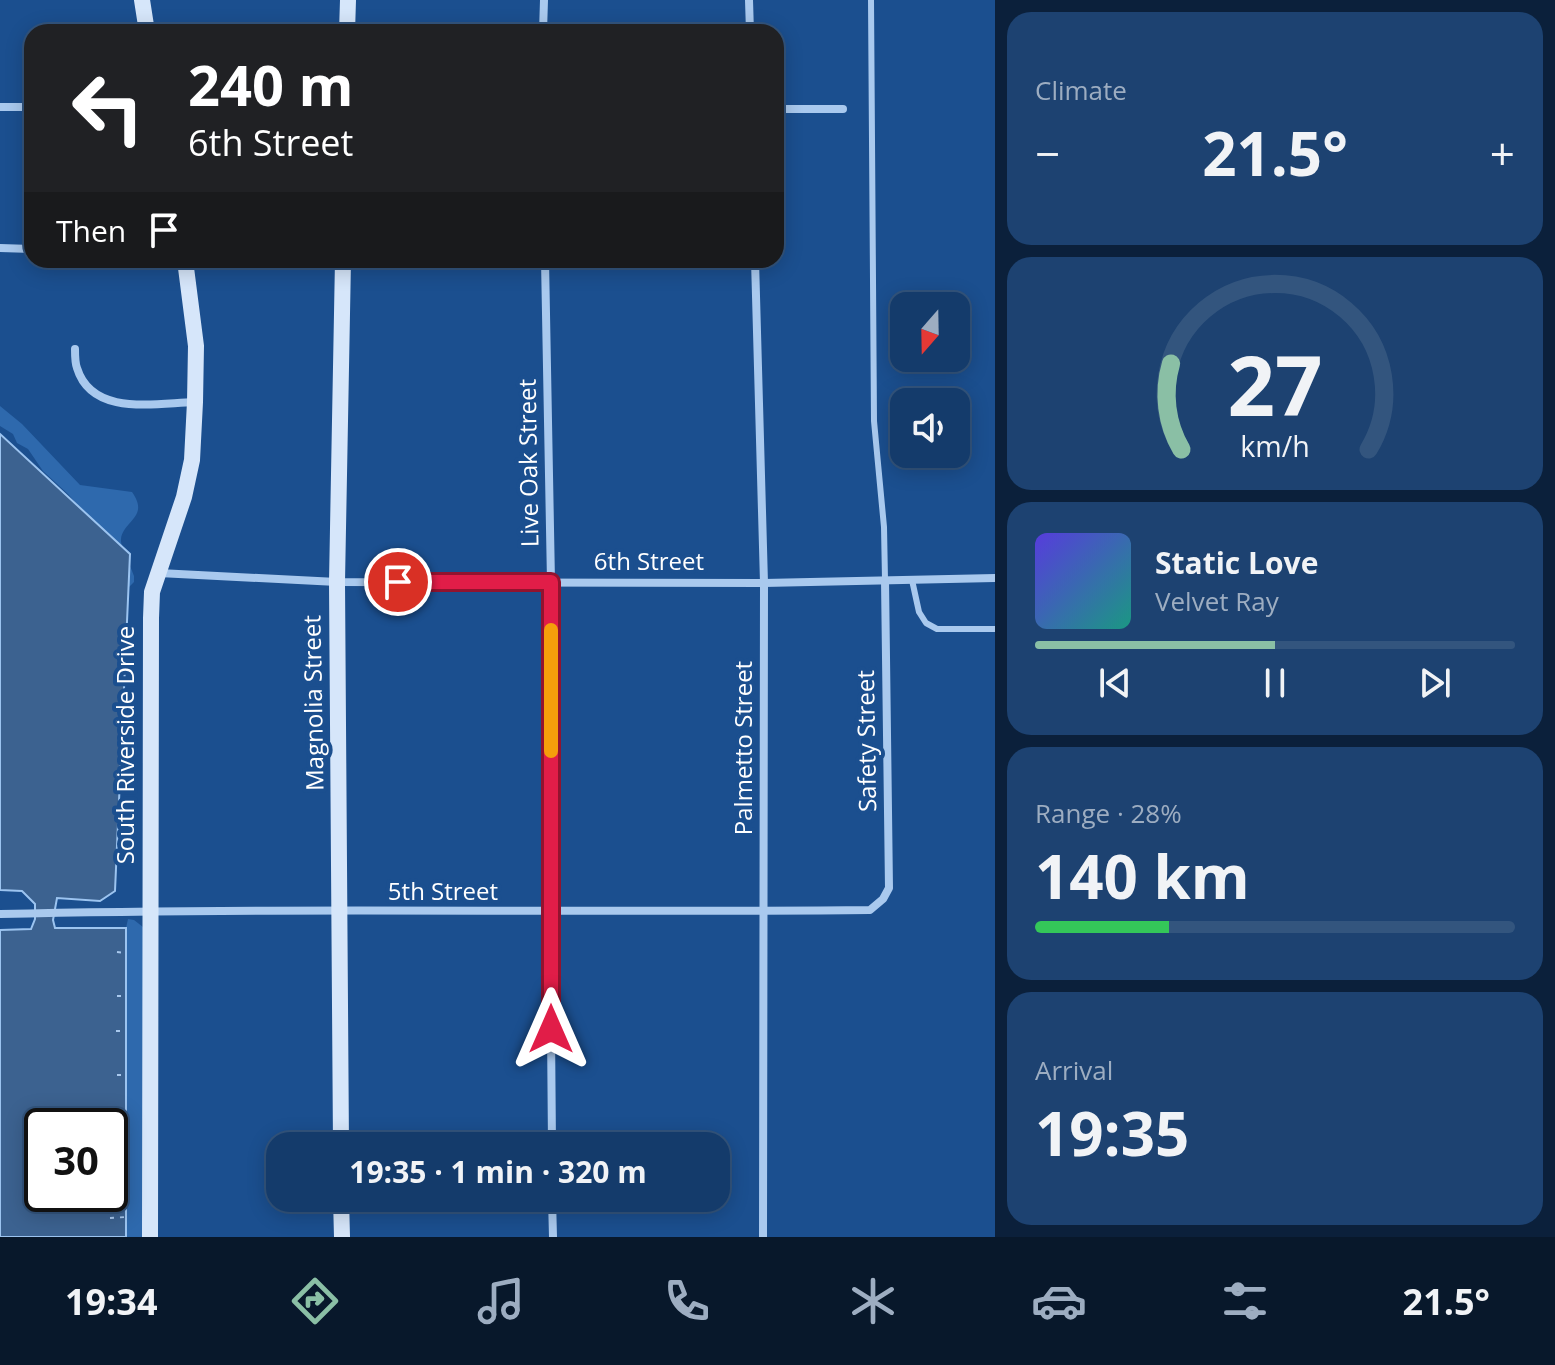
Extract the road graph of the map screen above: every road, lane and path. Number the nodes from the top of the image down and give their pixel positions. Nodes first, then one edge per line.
1 (142, 0) edge
2 (348, 0) edge
3 (544, 0) edge
4 (749, 0) edge
5 (871, 0) edge
6 (146, 24) edge
7 (347, 24) edge
8 (543, 24) edge
9 (750, 24) edge
10 (0, 107) edge
11 (24, 107) edge
12 (784, 109) edge
13 (843, 109) dead end
14 (0, 248) edge
15 (24, 249) edge
16 (186, 268) edge
17 (343, 268) edge
18 (545, 268) edge
19 (755, 268) edge
20 (75, 349) dead end
21 (195, 402) junction
22 (159, 573) junction
23 (995, 578) edge
24 (885, 580) junction
25 (912, 580) junction
26 (337, 582) junction
27 (551, 582) junction
28 (764, 583) junction
29 (995, 629) edge
30 (883, 899) joint
31 (150, 911) junction
32 (764, 911) junction
33 (340, 912) junction
34 (550, 912) junction
35 (0, 914) edge
36 (117, 952) dead end
37 (126, 953) dead end
38 (117, 996) dead end
39 (126, 996) dead end
40 (116, 1031) dead end
41 (126, 1031) dead end
42 (117, 1075) dead end
43 (126, 1075) dead end
44 (341, 1132) edge
45 (552, 1132) edge
46 (341, 1212) edge
47 (552, 1212) edge
48 (126, 1217) dead end
49 (110, 1218) dead end
50 (150, 1237) edge
51 (342, 1237) edge
52 (553, 1237) edge
53 (763, 1237) edge

1 - 6 street
2 - 7 street
3 - 8 street
4 - 9 street
5 - 24 lane
10 - 11 street
12 - 13 street
14 - 15 street
16 - 21 street, South Riverside Drive
17 - 26 street, Magnolia Street
18 - 27 street, Live Oak Street
19 - 28 street, Palmetto Street
20 - 21 street
21 - 22 street, South Riverside Drive
22 - 26 street, 6th Street
22 - 31 street, South Riverside Drive
23 - 25 street, 6th Street
24 - 25 street, 6th Street
24 - 28 street, 6th Street
24 - 30 street, Safety Street
25 - 29 lane
26 - 27 street, 6th Street
26 - 33 street, Magnolia Street
27 - 28 street, 6th Street
27 - 34 street, Live Oak Street
28 - 32 street, Palmetto Street
30 - 32 street, 5th Street
31 - 33 street, 5th Street
31 - 35 street, 5th Street
31 - 50 street, South Riverside Drive
32 - 34 street, 5th Street
32 - 53 street, Palmetto Street
33 - 34 street, 5th Street
33 - 44 street, Magnolia Street
34 - 45 street, Live Oak Street
36 - 37 path
38 - 39 path
40 - 41 path
42 - 43 path
46 - 51 street
47 - 52 street
48 - 49 path

